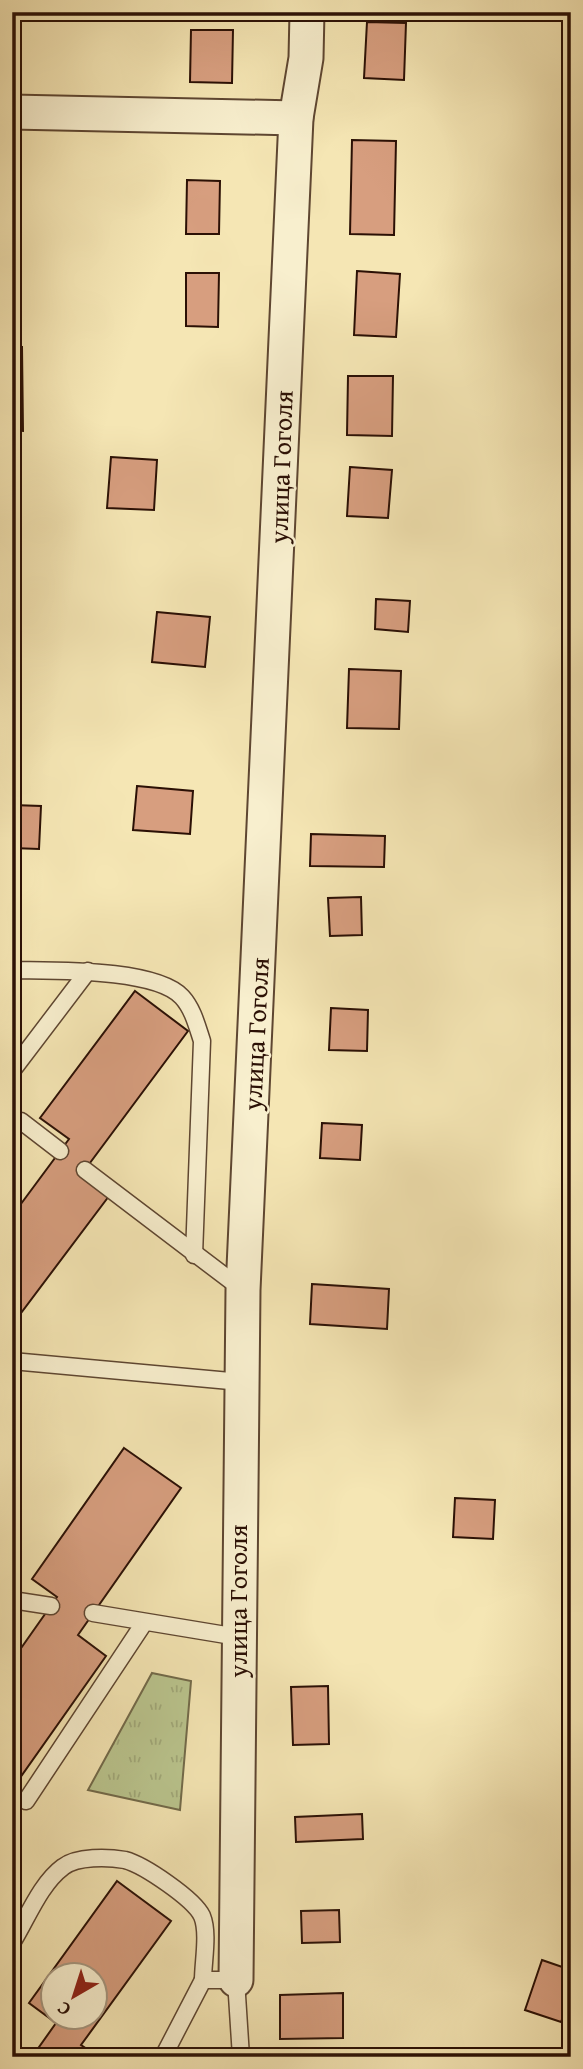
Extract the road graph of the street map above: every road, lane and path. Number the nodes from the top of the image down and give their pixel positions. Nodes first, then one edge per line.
1 (307, 12) edge
2 (12, 112) edge
3 (296, 118) junction
4 (12, 970) edge
5 (88, 971) junction
6 (12, 1071) edge
7 (15, 1120) edge
8 (60, 1151) dead end
9 (85, 1170) dead end
10 (194, 1255) junction
11 (243, 1290) junction
12 (12, 1361) edge
13 (241, 1382) junction
14 (12, 1600) edge
15 (51, 1606) dead end
16 (93, 1613) dead end
17 (144, 1623) junction
18 (238, 1637) junction
19 (26, 1801) dead end
20 (12, 1942) edge
21 (203, 1980) junction
22 (236, 1980) junction
23 (163, 2057) edge
24 (241, 2057) edge

1 - 3 street, улица Гоголя
2 - 3 street
3 - 11 street, улица Гоголя
4 - 5 lane
5 - 6 lane
5 - 10 lane
7 - 8 lane
9 - 10 lane
10 - 11 lane
11 - 13 street, улица Гоголя
12 - 13 lane
13 - 18 street, улица Гоголя
14 - 15 lane
16 - 17 lane
17 - 18 lane
17 - 19 lane
18 - 22 street, улица Гоголя
20 - 21 lane
21 - 22 lane
21 - 23 lane
22 - 24 lane, улица Гоголя

